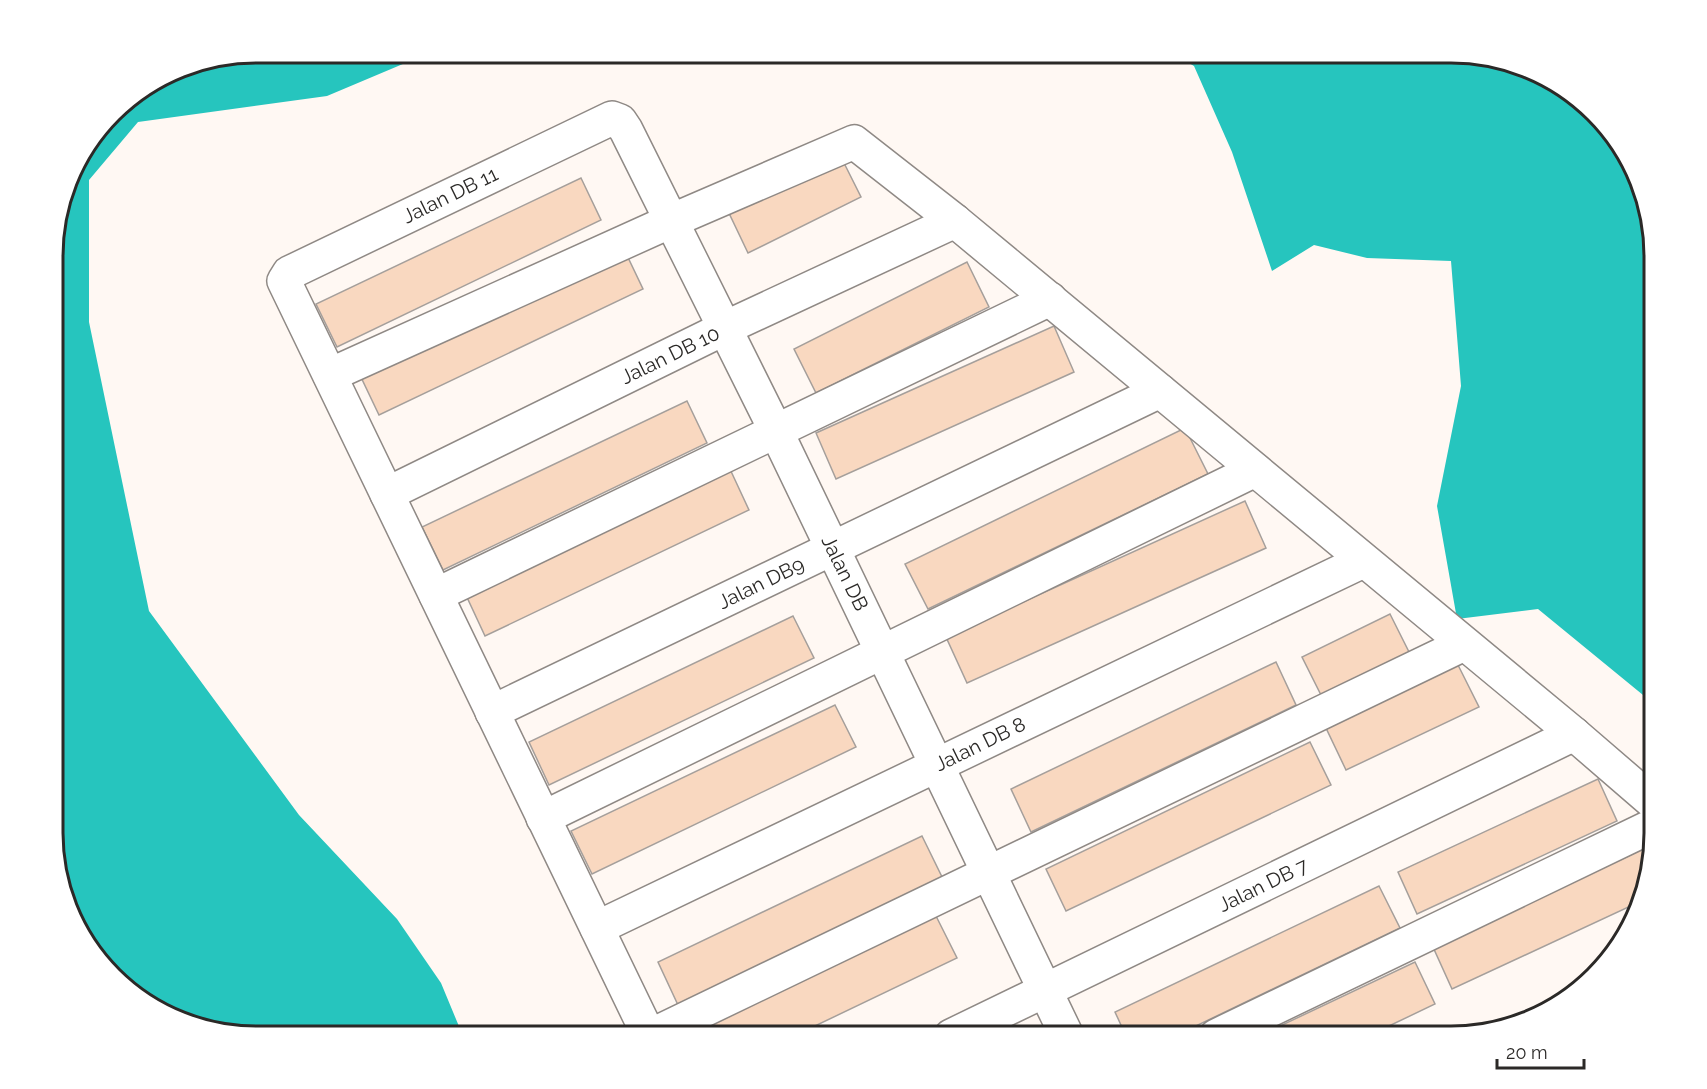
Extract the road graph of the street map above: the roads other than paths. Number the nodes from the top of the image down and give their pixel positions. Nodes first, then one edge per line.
1 (612, 118) joint
2 (671, 221) junction
3 (954, 221) junction
4 (1050, 300) junction
5 (725, 328) junction
6 (330, 375) junction
7 (1160, 391) junction
8 (776, 431) junction
9 (1255, 470) junction
10 (387, 494) junction
11 (832, 548) junction
12 (1363, 561) junction
13 (436, 595) junction
14 (1464, 644) junction
15 (883, 651) junction
16 (492, 712) junction
17 (1574, 734) junction
18 (938, 765) junction
19 (1644, 794) edge
20 (543, 818) junction
21 (1644, 830) edge
22 (989, 873) junction
23 (597, 928) junction
24 (1045, 990) junction
25 (645, 1026) edge
26 (671, 1026) edge
27 (971, 1026) edge
28 (1062, 1026) edge
29 (1237, 1026) edge

1 - 2 street, Jalan DB
1 - 6 street, Jalan DB 11
2 - 3 street
2 - 5 street, Jalan DB
2 - 6 street
3 - 4 street
3 - 5 street, Jalan DB 10
4 - 7 street
4 - 8 street
5 - 8 street, Jalan DB
5 - 10 street, Jalan DB 10
6 - 10 street
7 - 9 street
7 - 11 street, Jalan DB9
8 - 11 street, Jalan DB
8 - 13 street
9 - 12 street
9 - 15 street
10 - 13 street
11 - 15 street, Jalan DB
11 - 16 street, Jalan DB9
12 - 14 street
12 - 18 street, Jalan DB 8
13 - 16 street
14 - 17 street
14 - 22 street
15 - 18 street, Jalan DB
15 - 20 street
16 - 20 street
17 - 19 street
17 - 24 street, Jalan DB 7
18 - 22 street, Jalan DB
18 - 23 street, Jalan DB 8
20 - 23 street
21 - 29 street
22 - 24 street, Jalan DB
22 - 26 street
23 - 25 street
24 - 27 street, Jalan DB 7
24 - 28 street, Jalan DB

